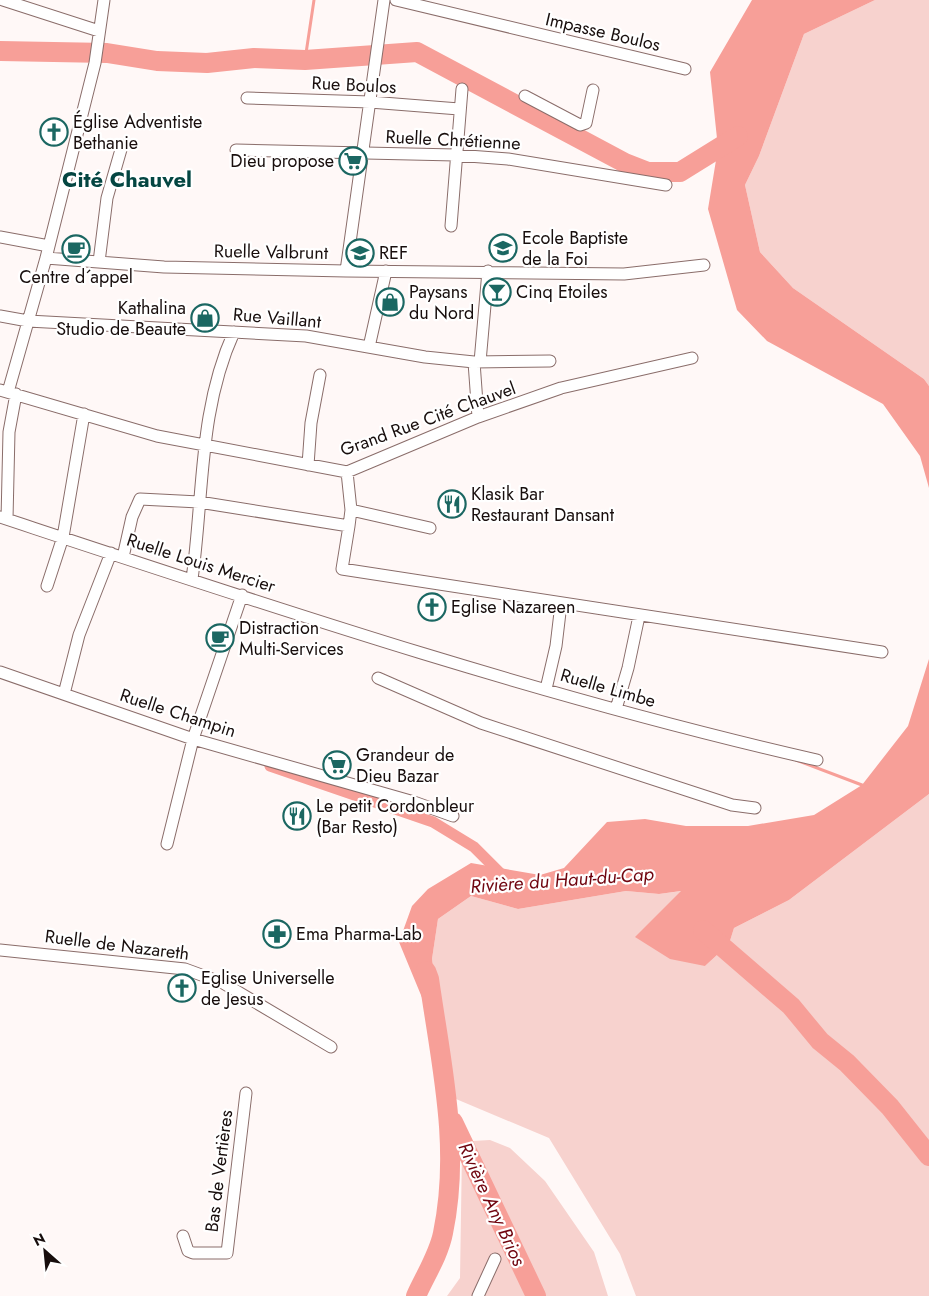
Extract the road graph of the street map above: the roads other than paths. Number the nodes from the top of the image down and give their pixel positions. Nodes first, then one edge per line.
1 (3, 0) edge
2 (104, 0) edge
3 (384, 0) edge
4 (396, 0) edge
5 (99, 31) junction
6 (686, 69) dead end
7 (462, 89) dead end
8 (593, 90) dead end
9 (525, 96) dead end
10 (247, 98) dead end
11 (370, 102) junction
12 (459, 109) junction
13 (122, 146) dead end
14 (236, 150) dead end
15 (362, 153) junction
16 (455, 155) junction
17 (666, 185) dead end
18 (451, 226) dead end
19 (0, 237) edge
20 (49, 246) junction
21 (46, 258) junction
22 (99, 262) junction
23 (704, 265) dead end
24 (346, 271) junction
25 (488, 271) junction
26 (386, 272) junction
27 (0, 316) edge
28 (28, 320) junction
29 (234, 332) junction
30 (369, 347) junction
31 (692, 358) dead end
32 (550, 361) dead end
33 (477, 362) junction
34 (320, 374) dead end
35 (8, 392) edge
36 (84, 414) junction
37 (478, 417) junction
38 (203, 445) junction
39 (308, 465) junction
40 (346, 472) junction
41 (199, 502) junction
42 (351, 510) junction
43 (4, 518) edge
44 (350, 526) junction
45 (430, 528) dead end
46 (63, 537) junction
47 (111, 553) junction
48 (123, 557) junction
49 (192, 579) junction
50 (47, 586) dead end
51 (242, 595) junction
52 (562, 604) junction
53 (639, 616) junction
54 (391, 643) joint
55 (882, 652) dead end
56 (0, 672) edge
57 (378, 678) dead end
58 (546, 689) junction
59 (64, 694) junction
60 (616, 709) junction
61 (193, 739) junction
62 (817, 760) dead end
63 (755, 808) dead end
64 (453, 816) dead end
65 (167, 844) dead end
66 (0, 950) edge
67 (331, 1047) dead end
68 (246, 1093) dead end
69 (183, 1236) dead end
70 (495, 1259) dead end
71 (478, 1296) edge

1 - 5 street
2 - 5 street
3 - 11 street
4 - 6 street, Impasse Boulos
5 - 20 street
7 - 12 street
8 - 9 street
10 - 11 street, Rue Boulos
11 - 12 street, Rue Boulos
11 - 15 street
12 - 16 street
13 - 22 street
14 - 15 street, Ruelle Chrétienne
15 - 16 street, Ruelle Chrétienne
15 - 24 street
16 - 17 street, Ruelle Chrétienne
16 - 18 street
19 - 20 street
20 - 21 street
21 - 22 street, Ruelle Valbrunt
21 - 28 street
22 - 24 street, Ruelle Valbrunt
23 - 25 street, Ruelle Valbrunt
24 - 26 street, Ruelle Valbrunt
25 - 26 street, Ruelle Valbrunt
25 - 33 street
26 - 30 street
27 - 28 street, Rue Vaillant
28 - 29 street, Rue Vaillant
28 - 35 street
29 - 30 street, Rue Vaillant
29 - 38 street
30 - 33 street, Rue Vaillant
31 - 37 street, Grand Rue Cité Chauvel
32 - 33 street, Rue Vaillant
33 - 37 street
34 - 39 street
35 - 36 street, Grand Rue Cité Chauvel
35 - 43 street
36 - 38 street, Grand Rue Cité Chauvel
36 - 46 street
37 - 40 street, Grand Rue Cité Chauvel
38 - 39 street, Grand Rue Cité Chauvel
38 - 41 street
39 - 40 street, Grand Rue Cité Chauvel
40 - 42 street
41 - 44 street
41 - 48 street
41 - 49 street
42 - 44 street
42 - 45 street
43 - 46 street, Ruelle Louis Mercier
44 - 52 street
46 - 47 street, Ruelle Louis Mercier
46 - 50 street
47 - 48 street, Ruelle Louis Mercier
47 - 59 street
48 - 49 street, Ruelle Louis Mercier
49 - 51 street, Ruelle Louis Mercier
51 - 54 street, Ruelle Louis Mercier
51 - 61 street
52 - 53 street
52 - 58 street
53 - 55 street
53 - 60 street
54 - 58 street, Ruelle Limbe
56 - 59 street, Ruelle Champin
57 - 63 street
58 - 60 street, Ruelle Limbe
59 - 61 street, Ruelle Champin
60 - 62 street, Ruelle Limbe
61 - 64 street, Ruelle Champin
61 - 65 street
66 - 67 street, Ruelle de Nazareth
68 - 69 street, Bas de Vertières
70 - 71 street

